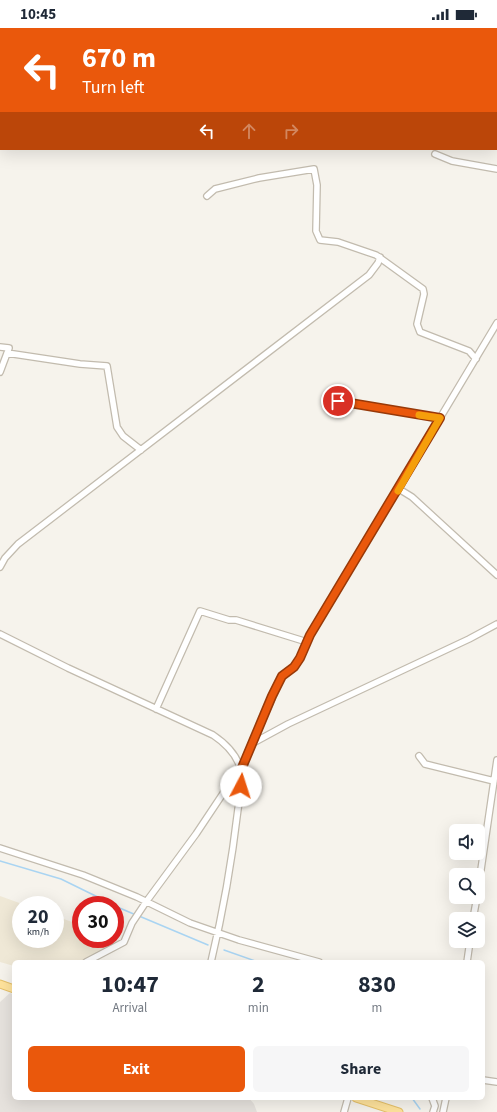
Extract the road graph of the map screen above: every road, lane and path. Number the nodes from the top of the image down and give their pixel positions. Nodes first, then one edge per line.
1 (435, 154) dead end
2 (497, 169) edge
3 (207, 196) dead end
4 (380, 257) junction
5 (497, 323) edge
6 (0, 347) edge
7 (7, 353) junction
8 (476, 359) junction
9 (0, 372) edge
10 (338, 401) dead end
11 (440, 418) junction
12 (141, 450) junction
13 (399, 489) junction
14 (0, 567) edge
15 (497, 575) edge
16 (497, 624) edge
17 (0, 634) edge
18 (307, 642) junction
19 (156, 709) junction
20 (251, 745) junction
21 (419, 756) dead end
22 (497, 760) edge
23 (241, 770) junction
24 (494, 781) junction
25 (0, 848) edge
26 (481, 868) edge
27 (146, 902) junction
28 (218, 933) junction
29 (469, 948) edge
30 (90, 960) edge
31 (211, 960) edge
32 (312, 960) edge
33 (467, 960) edge
34 (0, 984) edge
35 (12, 988) edge
36 (485, 1080) edge
37 (497, 1082) edge
38 (347, 1100) edge
39 (362, 1100) edge
40 (433, 1100) edge
41 (446, 1100) edge
42 (344, 1112) edge
43 (400, 1112) edge
44 (433, 1112) edge
45 (443, 1112) edge

1 - 2 street
3 - 4 street
4 - 8 street
4 - 12 street
5 - 8 street
6 - 7 street
7 - 9 street
7 - 12 street
8 - 11 street
10 - 11 street
11 - 13 street
12 - 14 street
13 - 15 street
13 - 18 street
16 - 20 street
17 - 19 street
18 - 19 street
18 - 20 street
19 - 23 street
20 - 23 street
21 - 24 street
22 - 24 street
23 - 27 street
23 - 28 street
24 - 26 street
25 - 27 street
27 - 28 street
27 - 30 street
28 - 31 street
28 - 32 street
29 - 33 street
34 - 35 main road
36 - 37 street
38 - 42 street
39 - 43 main road
40 - 44 street
41 - 45 street

